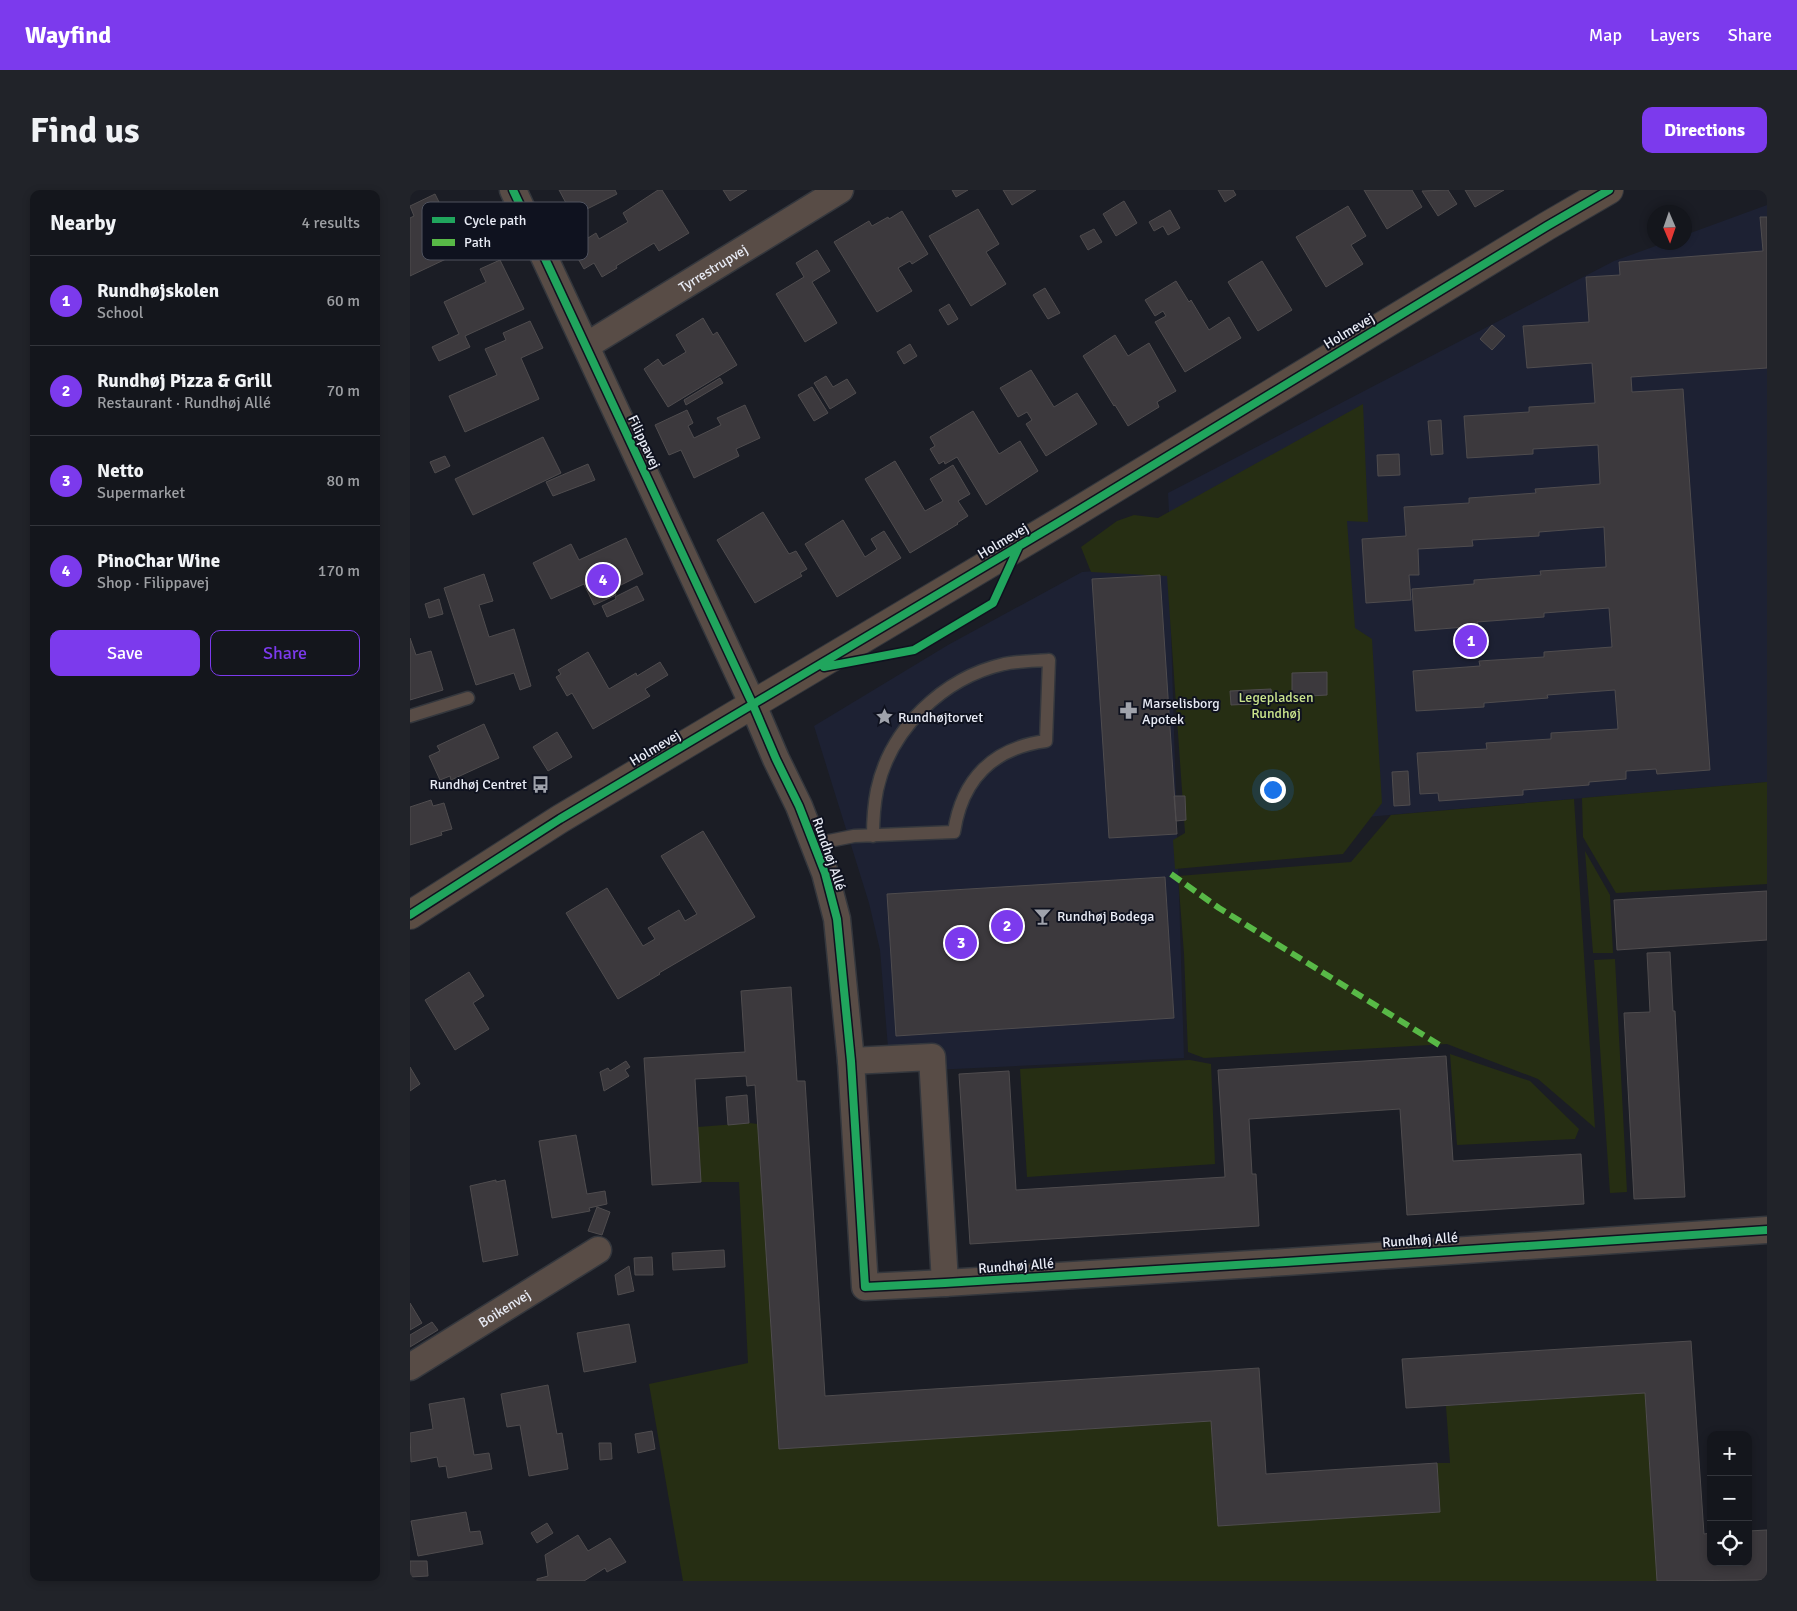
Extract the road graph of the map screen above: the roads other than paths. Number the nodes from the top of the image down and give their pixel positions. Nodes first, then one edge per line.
1 (513, 190) edge
2 (840, 190) edge
3 (1609, 190) edge
4 (519, 202) edge
5 (546, 260) edge
6 (586, 346) junction
7 (468, 698) dead end
8 (753, 705) junction
9 (410, 716) edge
10 (873, 836) junction
11 (814, 844) junction
12 (410, 914) edge
13 (851, 1061) junction
14 (1767, 1230) edge
15 (598, 1250) dead end
16 (945, 1283) junction
17 (410, 1367) edge

1 - 4 street, Filippavej
2 - 6 street, Tyrrestrupvej
3 - 8 street, Holmevej
5 - 6 street, Filippavej
6 - 8 street, Filippavej
7 - 9 lane
8 - 11 street, Rundhøj Allé
8 - 12 street, Holmevej
10 - 10 lane
10 - 11 lane
11 - 13 street, Rundhøj Allé
13 - 16 street, Rundhøj Allé
13 - 16 street
14 - 16 street, Rundhøj Allé
15 - 17 street, Boikenvej

